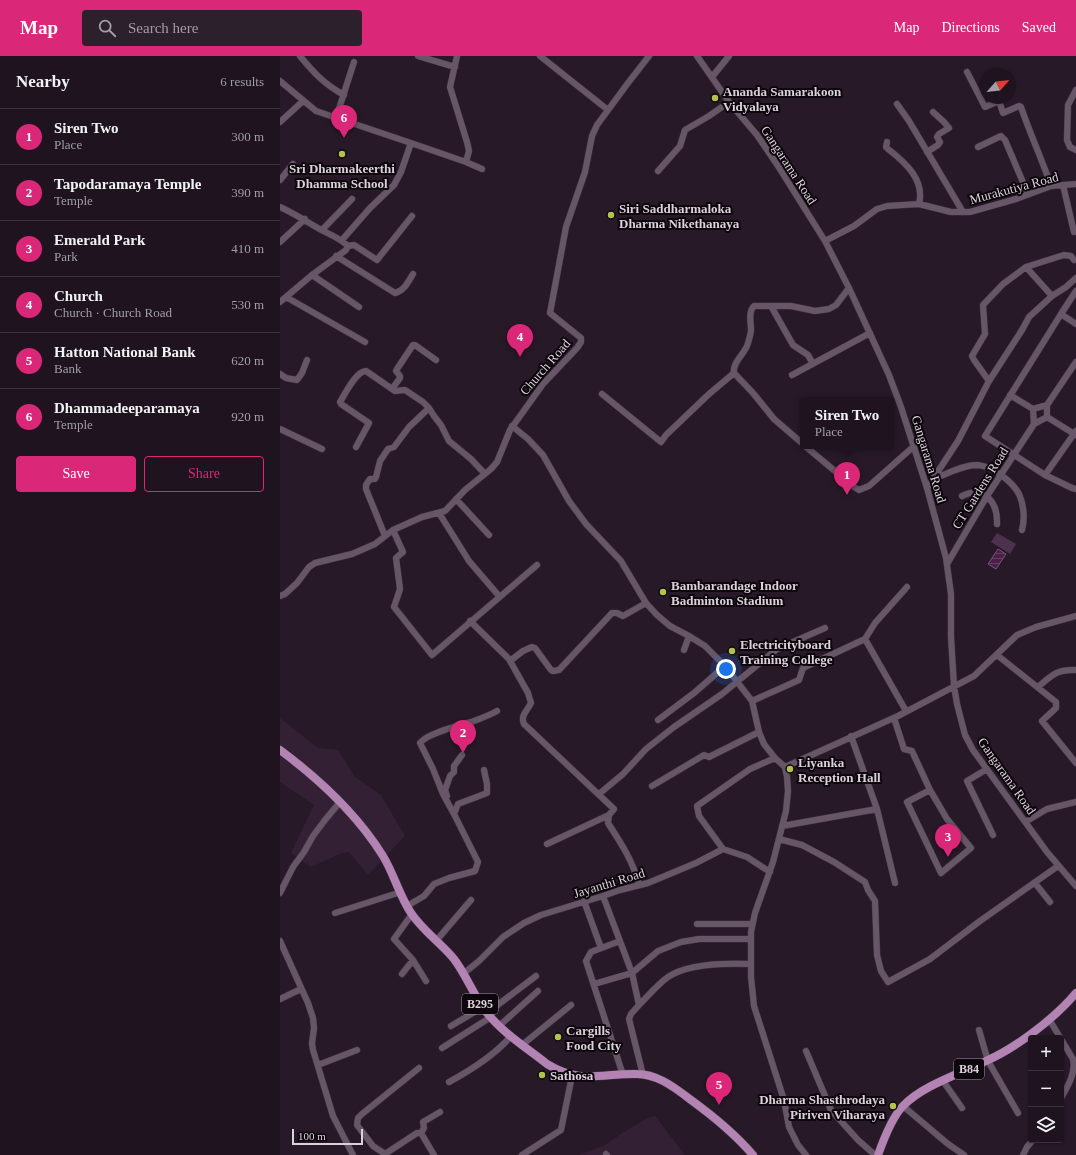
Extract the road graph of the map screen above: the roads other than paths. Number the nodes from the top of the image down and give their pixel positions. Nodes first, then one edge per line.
1 (300, 56) edge
2 (418, 56) edge
3 (457, 56) edge
4 (540, 56) edge
5 (649, 56) edge
6 (697, 56) edge
7 (729, 56) edge
8 (354, 62) dead end
9 (455, 67) junction
10 (967, 72) dead end
11 (712, 77) junction
12 (280, 81) edge
13 (1076, 90) edge
14 (344, 95) junction
15 (303, 101) junction
16 (729, 102) junction
17 (897, 104) dead end
18 (608, 110) junction
19 (933, 112) dead end
20 (336, 118) junction
21 (280, 122) edge
22 (887, 142) dead end
23 (411, 143) junction
24 (978, 147) dead end
25 (1076, 150) edge
26 (927, 152) junction
27 (466, 162) junction
28 (293, 164) dead end
29 (482, 169) dead end
30 (658, 171) dead end
31 (280, 180) edge
32 (1076, 184) edge
33 (1063, 185) junction
34 (1051, 186) junction
35 (1028, 194) junction
36 (352, 199) dead end
37 (919, 204) junction
38 (280, 207) edge
39 (963, 212) junction
40 (412, 216) dead end
41 (305, 219) junction
42 (322, 230) junction
43 (1074, 232) dead end
44 (342, 240) junction
45 (825, 241) junction
46 (280, 242) edge
47 (348, 246) junction
48 (336, 256) junction
49 (1075, 261) edge
50 (1026, 266) junction
51 (413, 274) dead end
52 (312, 275) junction
53 (1076, 278) edge
54 (849, 288) junction
55 (1076, 291) edge
56 (1052, 296) junction
57 (286, 298) junction
58 (280, 302) edge
59 (771, 306) junction
60 (359, 307) dead end
61 (1061, 314) junction
62 (1076, 324) edge
63 (870, 333) junction
64 (365, 342) dead end
65 (307, 360) dead end
66 (436, 360) dead end
67 (1076, 362) edge
68 (813, 364) junction
69 (734, 373) junction
70 (280, 374) edge
71 (792, 375) dead end
72 (989, 381) junction
73 (392, 390) junction
74 (602, 394) dead end
75 (1010, 395) junction
76 (1047, 405) junction
77 (429, 408) junction
78 (1034, 409) junction
79 (1047, 417) junction
80 (1034, 424) junction
81 (512, 426) junction
82 (280, 429) edge
83 (1076, 433) edge
84 (800, 442) edge
85 (356, 447) dead end
86 (913, 447) junction
87 (322, 449) dead end
88 (809, 449) edge
89 (1014, 455) junction
90 (485, 474) junction
91 (1001, 474) junction
92 (1045, 475) junction
93 (933, 478) junction
94 (927, 488) junction
95 (1076, 489) edge
96 (962, 496) dead end
97 (987, 496) junction
98 (456, 499) junction
99 (439, 513) junction
100 (996, 524) dead end
101 (393, 530) junction
102 (1022, 530) dead end
103 (489, 535) dead end
104 (386, 536) junction
105 (947, 564) junction
106 (537, 565) dead end
107 (907, 587) dead end
108 (280, 596) edge
109 (499, 596) junction
110 (646, 603) junction
111 (1076, 616) edge
112 (470, 621) junction
113 (825, 628) dead end
114 (689, 636) junction
115 (865, 639) junction
116 (684, 650) dead end
117 (997, 655) junction
118 (510, 661) junction
119 (725, 666) junction
120 (1076, 670) edge
121 (737, 682) junction
122 (954, 686) junction
123 (1038, 687) junction
124 (752, 701) junction
125 (497, 711) dead end
126 (906, 711) junction
127 (894, 718) junction
128 (658, 720) dead end
129 (759, 732) junction
130 (851, 736) junction
131 (280, 750) edge
132 (462, 755) dead end
133 (775, 758) junction
134 (1076, 763) edge
135 (785, 767) junction
136 (987, 769) junction
137 (484, 770) dead end
138 (652, 786) dead end
139 (930, 790) junction
140 (599, 794) junction
141 (340, 802) junction
142 (1076, 802) edge
143 (877, 809) junction
144 (454, 814) junction
145 (609, 815) junction
146 (1025, 822) junction
147 (782, 826) junction
148 (992, 835) dead end
149 (779, 840) junction
150 (547, 844) dead end
151 (723, 849) junction
152 (1058, 866) junction
153 (770, 872) junction
154 (895, 883) dead end
155 (1034, 883) junction
156 (639, 885) junction
157 (1076, 886) edge
158 (401, 892) junction
159 (280, 893) edge
160 (603, 896) junction
161 (471, 900) dead end
162 (584, 901) junction
163 (1050, 902) dead end
164 (407, 906) junction
165 (335, 913) dead end
166 (412, 914) junction
167 (697, 924) dead end
168 (752, 924) junction
169 (751, 939) junction
170 (280, 941) edge
171 (436, 941) junction
172 (620, 941) junction
173 (601, 948) junction
174 (413, 960) junction
175 (751, 964) junction
176 (632, 973) junction
177 (402, 974) dead end
178 (463, 974) junction
179 (536, 976) dead end
180 (426, 981) dead end
181 (594, 984) junction
182 (301, 989) junction
183 (538, 991) dead end
184 (1076, 993) edge
185 (280, 1000) edge
186 (571, 1005) dead end
187 (639, 1005) junction
188 (487, 1013) junction
189 (1049, 1019) junction
190 (451, 1026) dead end
191 (499, 1026) junction
192 (979, 1030) dead end
193 (511, 1036) junction
194 (522, 1045) junction
195 (442, 1048) dead end
196 (357, 1050) dead end
197 (806, 1051) dead end
198 (988, 1061) junction
199 (318, 1065) junction
200 (419, 1068) dead end
201 (623, 1075) junction
202 (643, 1075) junction
203 (572, 1076) junction
204 (943, 1081) junction
205 (449, 1082) dead end
206 (1064, 1093) edge
207 (903, 1106) junction
208 (962, 1108) dead end
209 (440, 1112) dead end
210 (1018, 1113) dead end
211 (421, 1133) junction
212 (1030, 1143) edge
213 (353, 1155) edge
214 (434, 1155) edge
215 (522, 1155) edge
216 (753, 1155) edge
217 (806, 1155) edge
218 (876, 1155) edge
219 (964, 1155) edge
220 (1023, 1155) edge

1 - 14 street
2 - 9 street
3 - 9 street
4 - 18 street
5 - 18 street, Church Road
6 - 11 street, Gangarama Road
7 - 11 street
8 - 14 street
9 - 27 street
10 - 34 street
11 - 16 street, Gangarama Road
12 - 15 street
13 - 25 street
14 - 20 street
15 - 20 street
15 - 21 street
16 - 30 street
16 - 45 street, Gangarama Road
17 - 26 street
18 - 81 street, Church Road
19 - 26 street
20 - 23 street
22 - 37 street
23 - 27 street
23 - 44 street
24 - 35 street
26 - 39 street
27 - 29 street
28 - 31 street
32 - 33 street, Murakutiya Road
33 - 34 street, Murakutiya Road
33 - 43 street
34 - 35 street, Murakutiya Road
35 - 39 street, Murakutiya Road
36 - 42 street
37 - 39 street, Murakutiya Road
37 - 45 street, Murakutiya Road
38 - 41 street
40 - 47 street
41 - 42 street
41 - 46 street
42 - 44 street
44 - 47 street
45 - 54 street, Gangarama Road
47 - 48 street
48 - 51 street
48 - 52 street
49 - 50 street
50 - 56 street
50 - 72 street
52 - 57 street
52 - 60 street
53 - 56 street
54 - 59 street
54 - 63 street, Gangarama Road
55 - 61 street
56 - 72 street
57 - 58 street
57 - 64 street
59 - 68 street
59 - 69 street
61 - 62 street
61 - 75 street
63 - 68 street
63 - 86 street, Gangarama Road
65 - 70 street
66 - 73 street
67 - 76 street
68 - 71 street
69 - 74 street
69 - 84 street
72 - 93 street
73 - 77 street
73 - 85 street
75 - 78 street
75 - 89 street
76 - 78 street
76 - 79 street
77 - 90 street
77 - 104 street
78 - 80 street
79 - 80 street, CT Gardens Road
79 - 83 street
80 - 89 street, CT Gardens Road
81 - 90 street, Church Road
81 - 110 street
82 - 87 street
83 - 92 street
86 - 88 street
86 - 94 street, Gangarama Road
89 - 91 street, CT Gardens Road
89 - 92 street
90 - 98 street, Church Road
91 - 93 street
91 - 97 street, CT Gardens Road
91 - 102 street
92 - 95 street
93 - 94 street
94 - 105 street, Gangarama Road
96 - 97 street
97 - 100 street
97 - 105 street, CT Gardens Road
98 - 99 street, Church Road
98 - 103 street
99 - 101 street, Church Road
99 - 109 street
101 - 104 street, Church Road
101 - 112 street
104 - 108 street, Church Road
105 - 122 street, Gangarama Road
106 - 109 street
107 - 115 street
109 - 112 street
110 - 114 street
110 - 118 street
111 - 117 street
112 - 118 street
113 - 121 street
114 - 116 street
114 - 119 street
115 - 124 street
115 - 126 street
117 - 122 street
117 - 123 street
118 - 140 street
119 - 121 street
119 - 128 street
120 - 123 street
121 - 124 street
121 - 140 street
122 - 126 street
122 - 136 street, Gangarama Road
123 - 134 street
124 - 129 street
125 - 144 street
126 - 127 street
127 - 130 street
127 - 139 street
129 - 133 street
129 - 138 street
130 - 135 street
130 - 143 street
131 - 141 main road, B295
132 - 144 street
133 - 135 street
133 - 151 street
135 - 147 street
136 - 146 street, Gangarama Road
136 - 148 street
137 - 144 street
139 - 139 street
140 - 145 street
141 - 158 main road, B295
141 - 159 street
142 - 146 street
143 - 147 street
143 - 154 street
144 - 164 street
145 - 150 street
145 - 156 street
146 - 152 street, Gangarama Road
147 - 149 street
149 - 153 street
149 - 155 street
151 - 153 street
151 - 156 street, Jayanthi Road
152 - 155 street
152 - 157 street, Gangarama Road
153 - 168 street
155 - 163 street
156 - 160 street, Jayanthi Road
158 - 164 main road, B295
158 - 165 street
160 - 162 street, Jayanthi Road
160 - 172 street
161 - 171 street
162 - 173 street
162 - 178 street, Jayanthi Road
164 - 166 main road, B295
166 - 171 main road, B295
166 - 174 street
167 - 168 street
168 - 169 street
169 - 175 street
169 - 176 street
170 - 182 street
171 - 178 main road, B295
172 - 173 street
172 - 176 street
173 - 181 street
174 - 177 street
174 - 180 street
175 - 187 street
175 - 217 street
176 - 181 street
176 - 187 street
178 - 188 main road, B295
179 - 188 street
181 - 201 street
182 - 185 street
182 - 199 street
183 - 191 street
184 - 189 main road, B84
186 - 194 street
187 - 202 street
188 - 190 street
188 - 191 main road, B295
188 - 195 street
189 - 198 main road, B84
189 - 206 street
191 - 193 main road, B295
192 - 198 street
193 - 194 main road, B295
193 - 205 street
194 - 203 main road, B295
196 - 199 street
197 - 218 street
198 - 204 main road, B84
198 - 210 street
199 - 213 street
200 - 211 street
201 - 202 main road, B295
201 - 203 main road, B295
202 - 216 main road, B295
203 - 215 street
204 - 207 main road, B84
204 - 208 street
207 - 218 main road, B84
207 - 219 street
209 - 211 street
211 - 214 street
212 - 220 street

